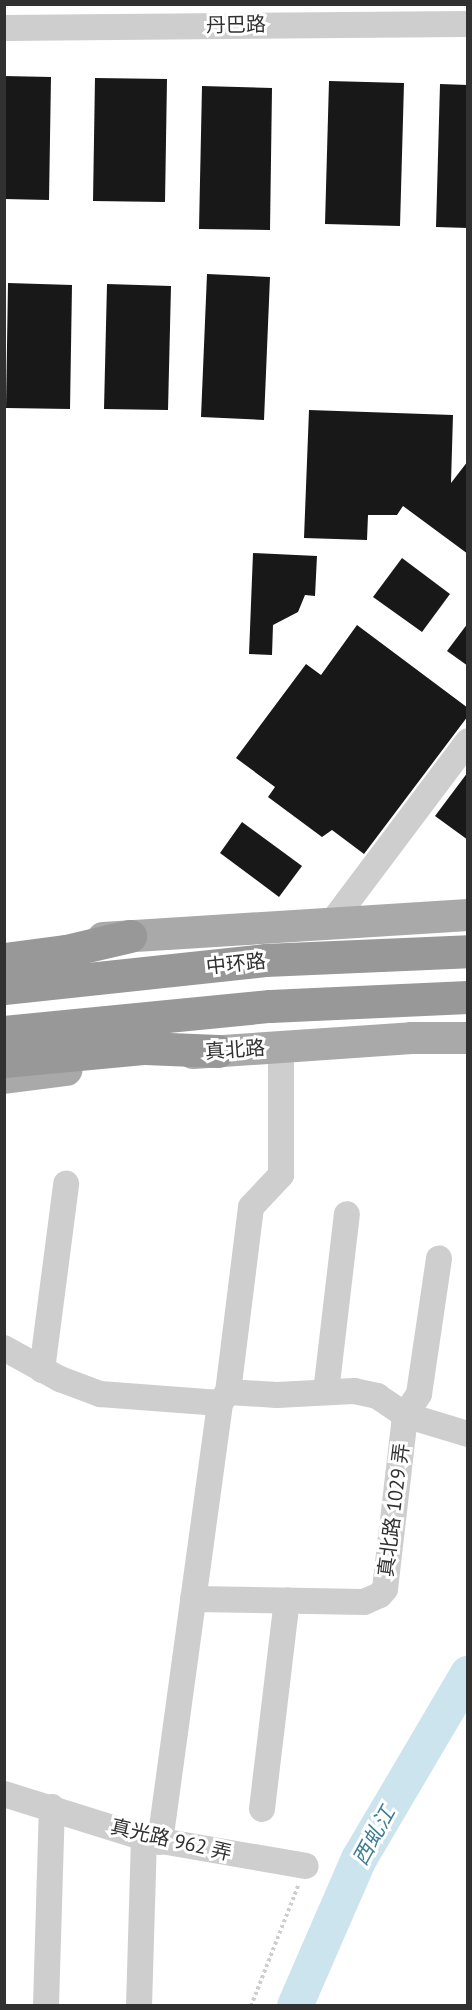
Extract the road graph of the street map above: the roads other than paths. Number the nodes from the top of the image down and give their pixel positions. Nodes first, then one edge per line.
1 (468, 24) edge
2 (4, 28) edge
3 (468, 741) edge
4 (468, 915) edge
5 (333, 921) junction
6 (130, 936) junction
7 (4, 945) edge
8 (468, 951) edge
9 (4, 959) edge
10 (4, 988) edge
11 (468, 997) edge
12 (4, 1032) edge
13 (468, 1038) edge
14 (281, 1047) junction
15 (218, 1051) junction
16 (4, 1060) edge
17 (4, 1078) edge
18 (66, 1184) dead end
19 (346, 1214) dead end
20 (439, 1258) dead end
21 (4, 1348) edge
22 (42, 1370) junction
23 (326, 1392) junction
24 (224, 1398) junction
25 (405, 1415) junction
26 (468, 1434) edge
27 (193, 1599) junction
28 (287, 1600) junction
29 (4, 1794) edge
30 (52, 1807) junction
31 (262, 1809) dead end
32 (152, 1840) junction
33 (306, 1866) road end
34 (46, 2006) edge
35 (139, 2006) edge

1 - 2 street, 丹巴路
3 - 5 street
4 - 5 main road
5 - 6 main road
6 - 7 main road
6 - 9 highway
8 - 10 highway, 中环路
11 - 12 highway
13 - 14 main road, 真北路
14 - 15 main road, 真北路
14 - 24 street
15 - 16 highway
15 - 17 main road, 真北路
18 - 22 street
19 - 23 street
20 - 25 street
21 - 22 street, 真北路 1029 弄
22 - 24 street, 真北路 1029 弄
23 - 24 street, 真北路 1029 弄
23 - 25 street, 真北路 1029 弄
24 - 27 street
25 - 26 street, 真北路 1029 弄
25 - 28 street, 真北路 1029 弄
27 - 28 street, 真北路 1029 弄
27 - 32 street
28 - 31 street
29 - 30 street, 真光路 962 弄
30 - 32 street, 真光路 962 弄
30 - 34 street
32 - 33 street, 真光路 962 弄
32 - 35 street

